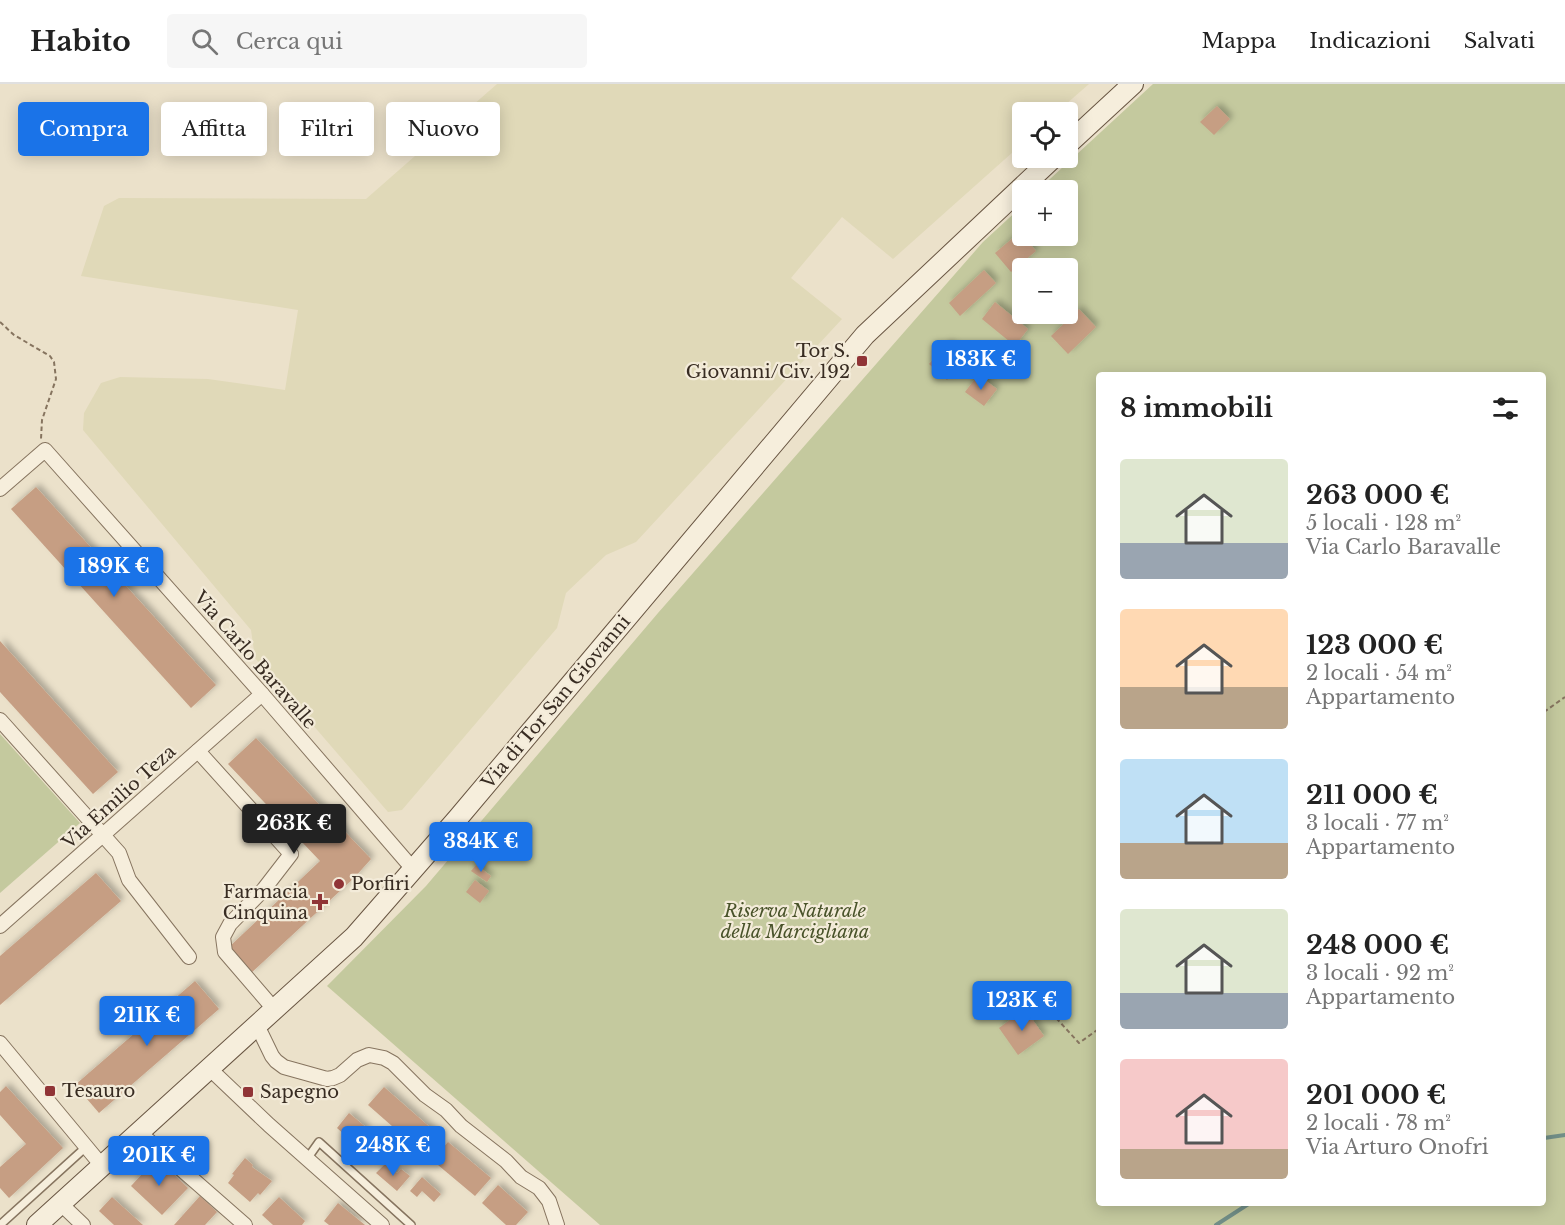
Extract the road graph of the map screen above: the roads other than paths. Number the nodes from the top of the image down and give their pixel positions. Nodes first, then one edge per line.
1 (1133, 84) edge
2 (1078, 135) edge
3 (1042, 168) edge
4 (0, 489) edge
5 (262, 694) junction
6 (0, 720) edge
7 (198, 751) junction
8 (102, 836) junction
9 (413, 869) junction
10 (0, 926) edge
11 (189, 957) dead end
12 (274, 1009) junction
13 (257, 1025) junction
14 (0, 1043) edge
15 (210, 1069) junction
16 (140, 1133) junction
17 (86, 1147) junction
18 (307, 1159) junction
19 (102, 1167) junction
20 (61, 1204) junction
21 (0, 1225) edge
22 (37, 1225) edge
23 (83, 1225) edge
24 (245, 1225) edge
25 (382, 1225) edge
26 (411, 1225) edge
27 (557, 1225) edge

1 - 2 street
3 - 9 street, Via di Tor San Giovanni
4 - 5 street, Via Carlo Baravalle
5 - 7 street, Via Emilio Teza
5 - 9 street, Via Carlo Baravalle
6 - 8 street
7 - 8 street, Via Emilio Teza
7 - 12 street
8 - 10 street, Via Emilio Teza
8 - 11 street
9 - 12 street, Via di Tor San Giovanni
12 - 13 street, Via di Tor San Giovanni
13 - 15 street, Via di Tor San Giovanni
13 - 27 street
14 - 17 street
15 - 16 street, Via di Tor San Giovanni
15 - 18 street
16 - 19 street, Via di Tor San Giovanni
16 - 24 street
17 - 19 street
17 - 21 lane
18 - 25 street
18 - 26 lane
19 - 20 street, Via di Tor San Giovanni
20 - 22 street, Via di Tor San Giovanni
20 - 23 street

